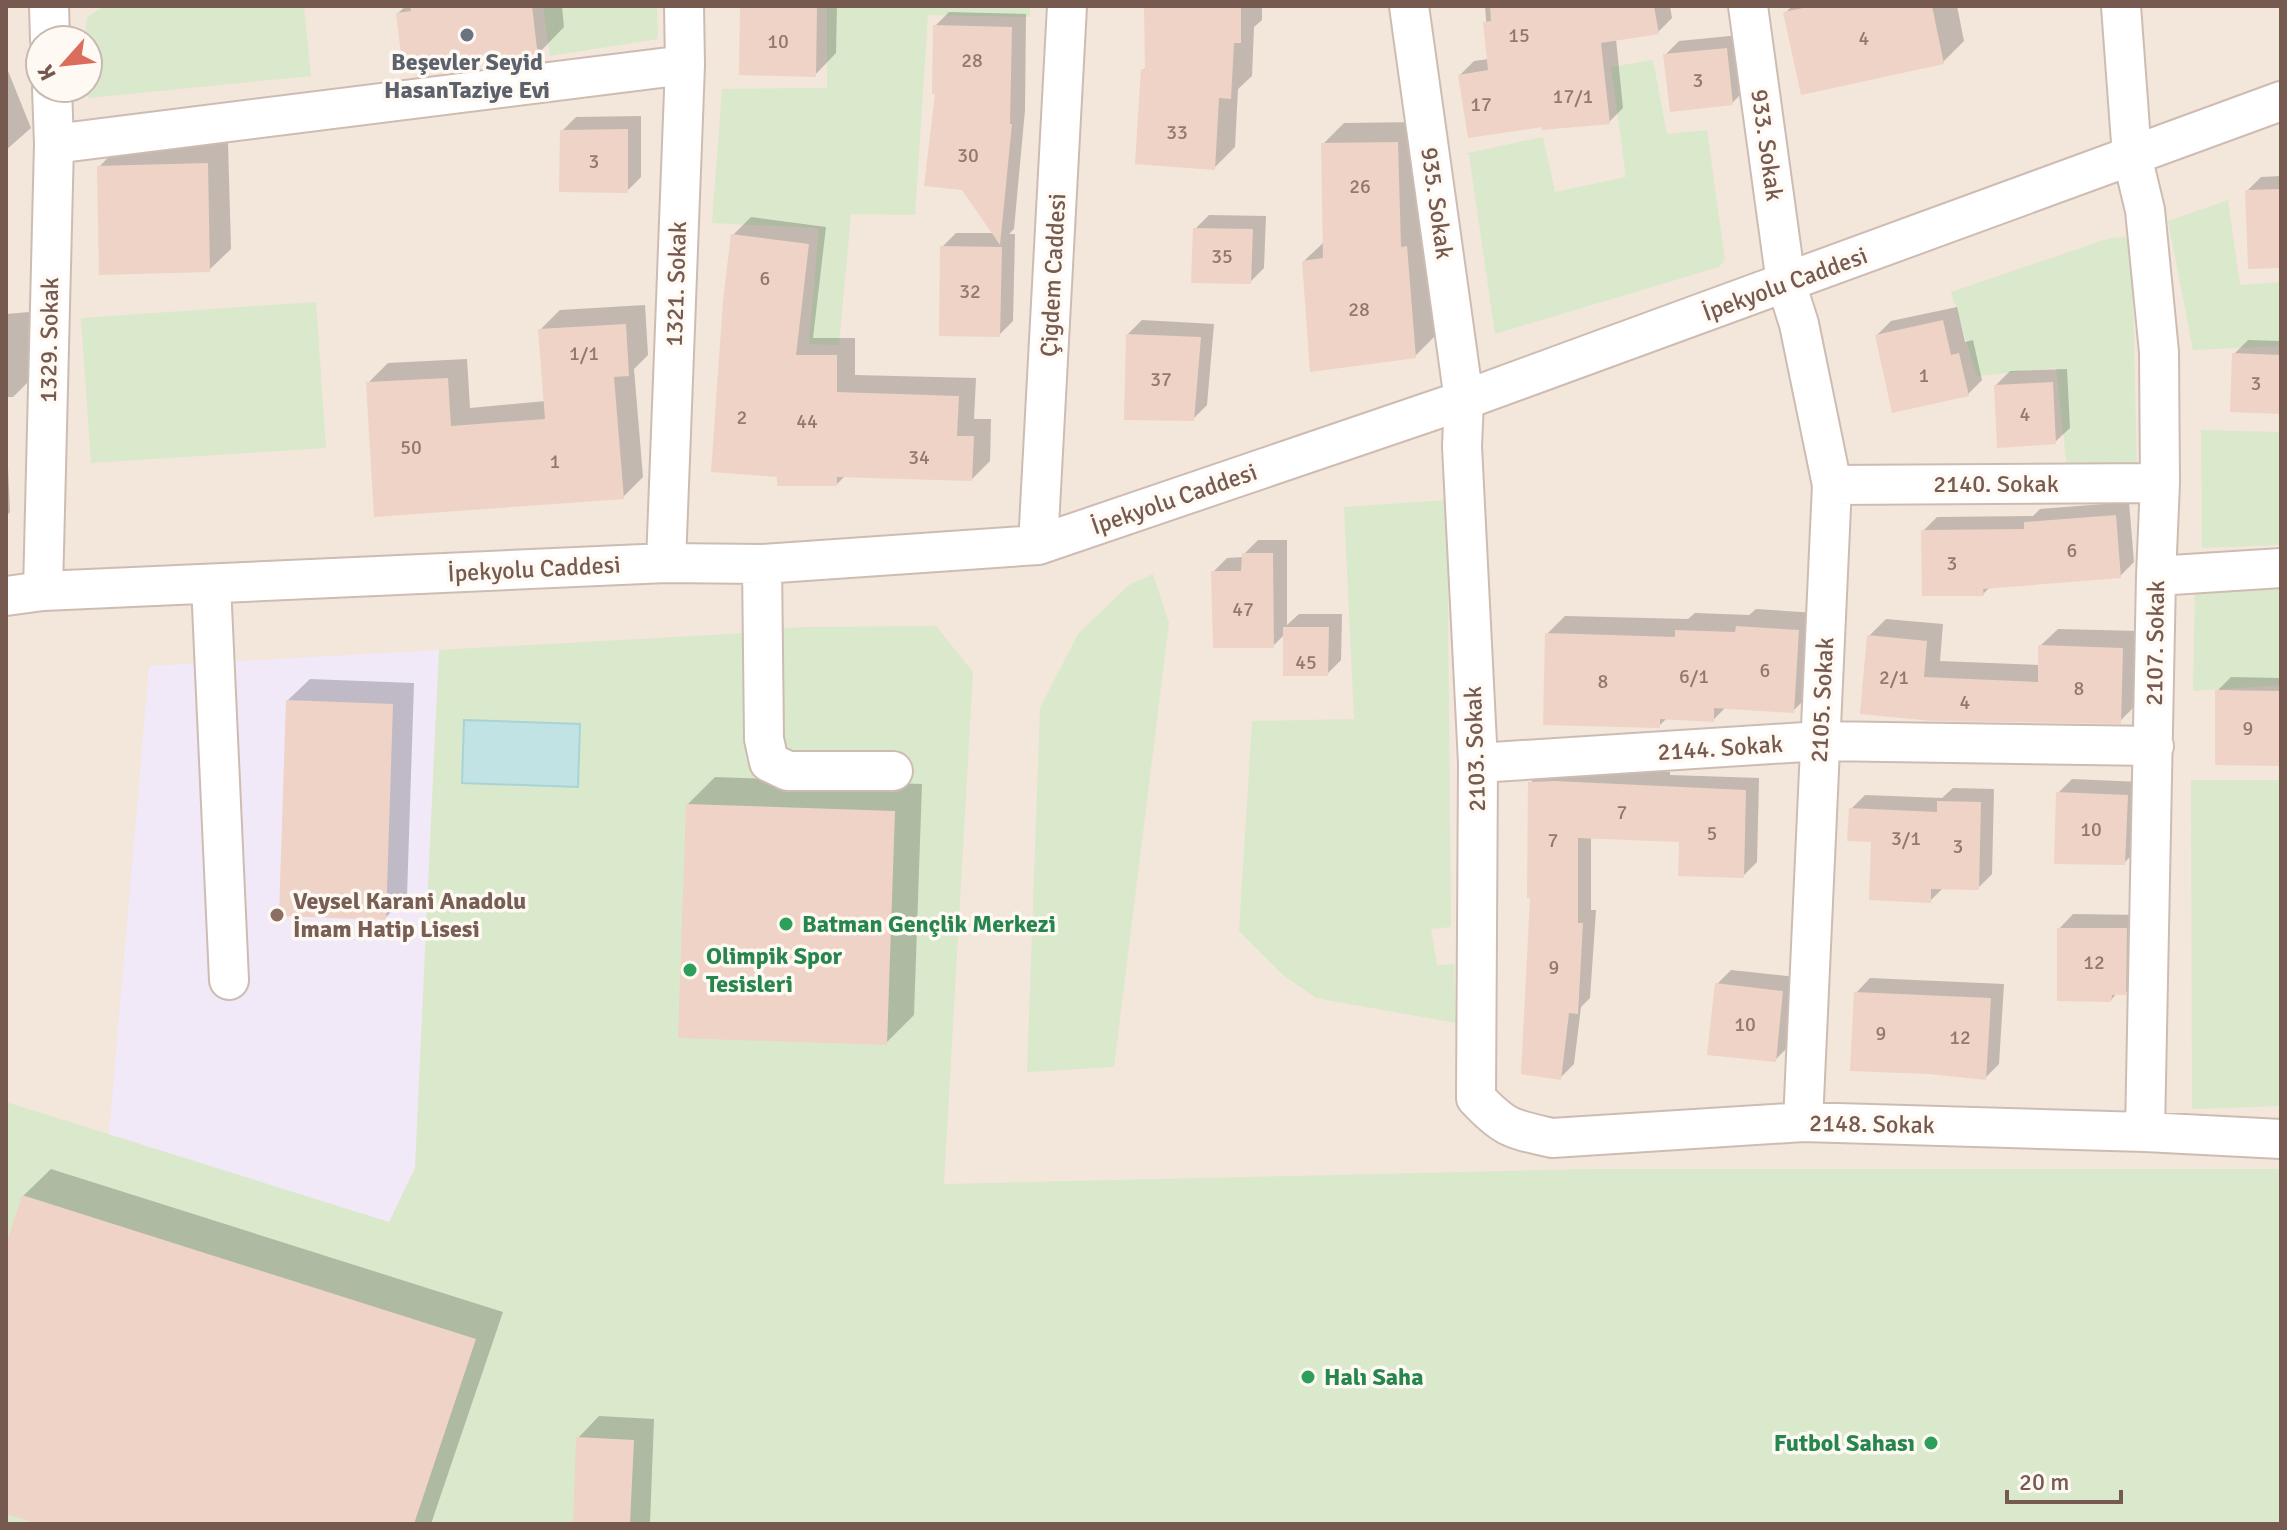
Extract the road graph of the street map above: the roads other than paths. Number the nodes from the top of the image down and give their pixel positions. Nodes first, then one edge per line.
1 (684, 6) edge
2 (1067, 6) edge
3 (1409, 6) edge
4 (1748, 6) edge
5 (2121, 6) edge
6 (685, 65) junction
7 (2281, 101) edge
8 (53, 104) edge
9 (54, 144) junction
10 (2132, 156) junction
11 (1786, 283) junction
12 (1464, 400) junction
13 (2160, 483) junction
14 (1832, 485) junction
15 (1038, 545) junction
16 (666, 563) junction
17 (762, 564) junction
18 (2281, 568) edge
19 (2156, 576) junction
20 (211, 584) junction
21 (43, 591) junction
22 (6, 596) edge
23 (1820, 741) junction
24 (2154, 746) junction
25 (1478, 763) junction
26 (893, 771) dead end
27 (229, 980) dead end
28 (1476, 1098) joint
29 (1803, 1122) junction
30 (2145, 1132) junction
31 (2281, 1139) edge

1 - 6 street, 1321. Sokak
2 - 15 street, Çigdem Caddesi
3 - 12 street, 935. Sokak
4 - 11 street, 933. Sokak
5 - 10 street, 2107. Sokak
6 - 9 street
6 - 16 street, 1321. Sokak
7 - 10 street, İpekyolu Caddesi
8 - 9 street, 1329. Sokak
9 - 21 street, 1329. Sokak
10 - 11 street, İpekyolu Caddesi
10 - 13 street, 2107. Sokak
11 - 12 street, İpekyolu Caddesi
11 - 14 street, 2105. Sokak
12 - 15 street, İpekyolu Caddesi
12 - 25 street, 2103. Sokak
13 - 14 street, 2140. Sokak
13 - 19 street, 2107. Sokak
14 - 23 street, 2105. Sokak
15 - 17 street, İpekyolu Caddesi
16 - 17 street, İpekyolu Caddesi
16 - 20 street, İpekyolu Caddesi
17 - 26 street
18 - 19 street
19 - 24 street, 2107. Sokak
20 - 21 street, İpekyolu Caddesi
20 - 27 street
21 - 22 street, İpekyolu Caddesi
23 - 24 street, 2144. Sokak
23 - 25 street, 2144. Sokak
23 - 29 street, 2105. Sokak
24 - 30 street, 2107. Sokak
25 - 28 street, 2103. Sokak
28 - 29 street, 2148. Sokak
29 - 30 street, 2148. Sokak
30 - 31 street, 2148. Sokak

